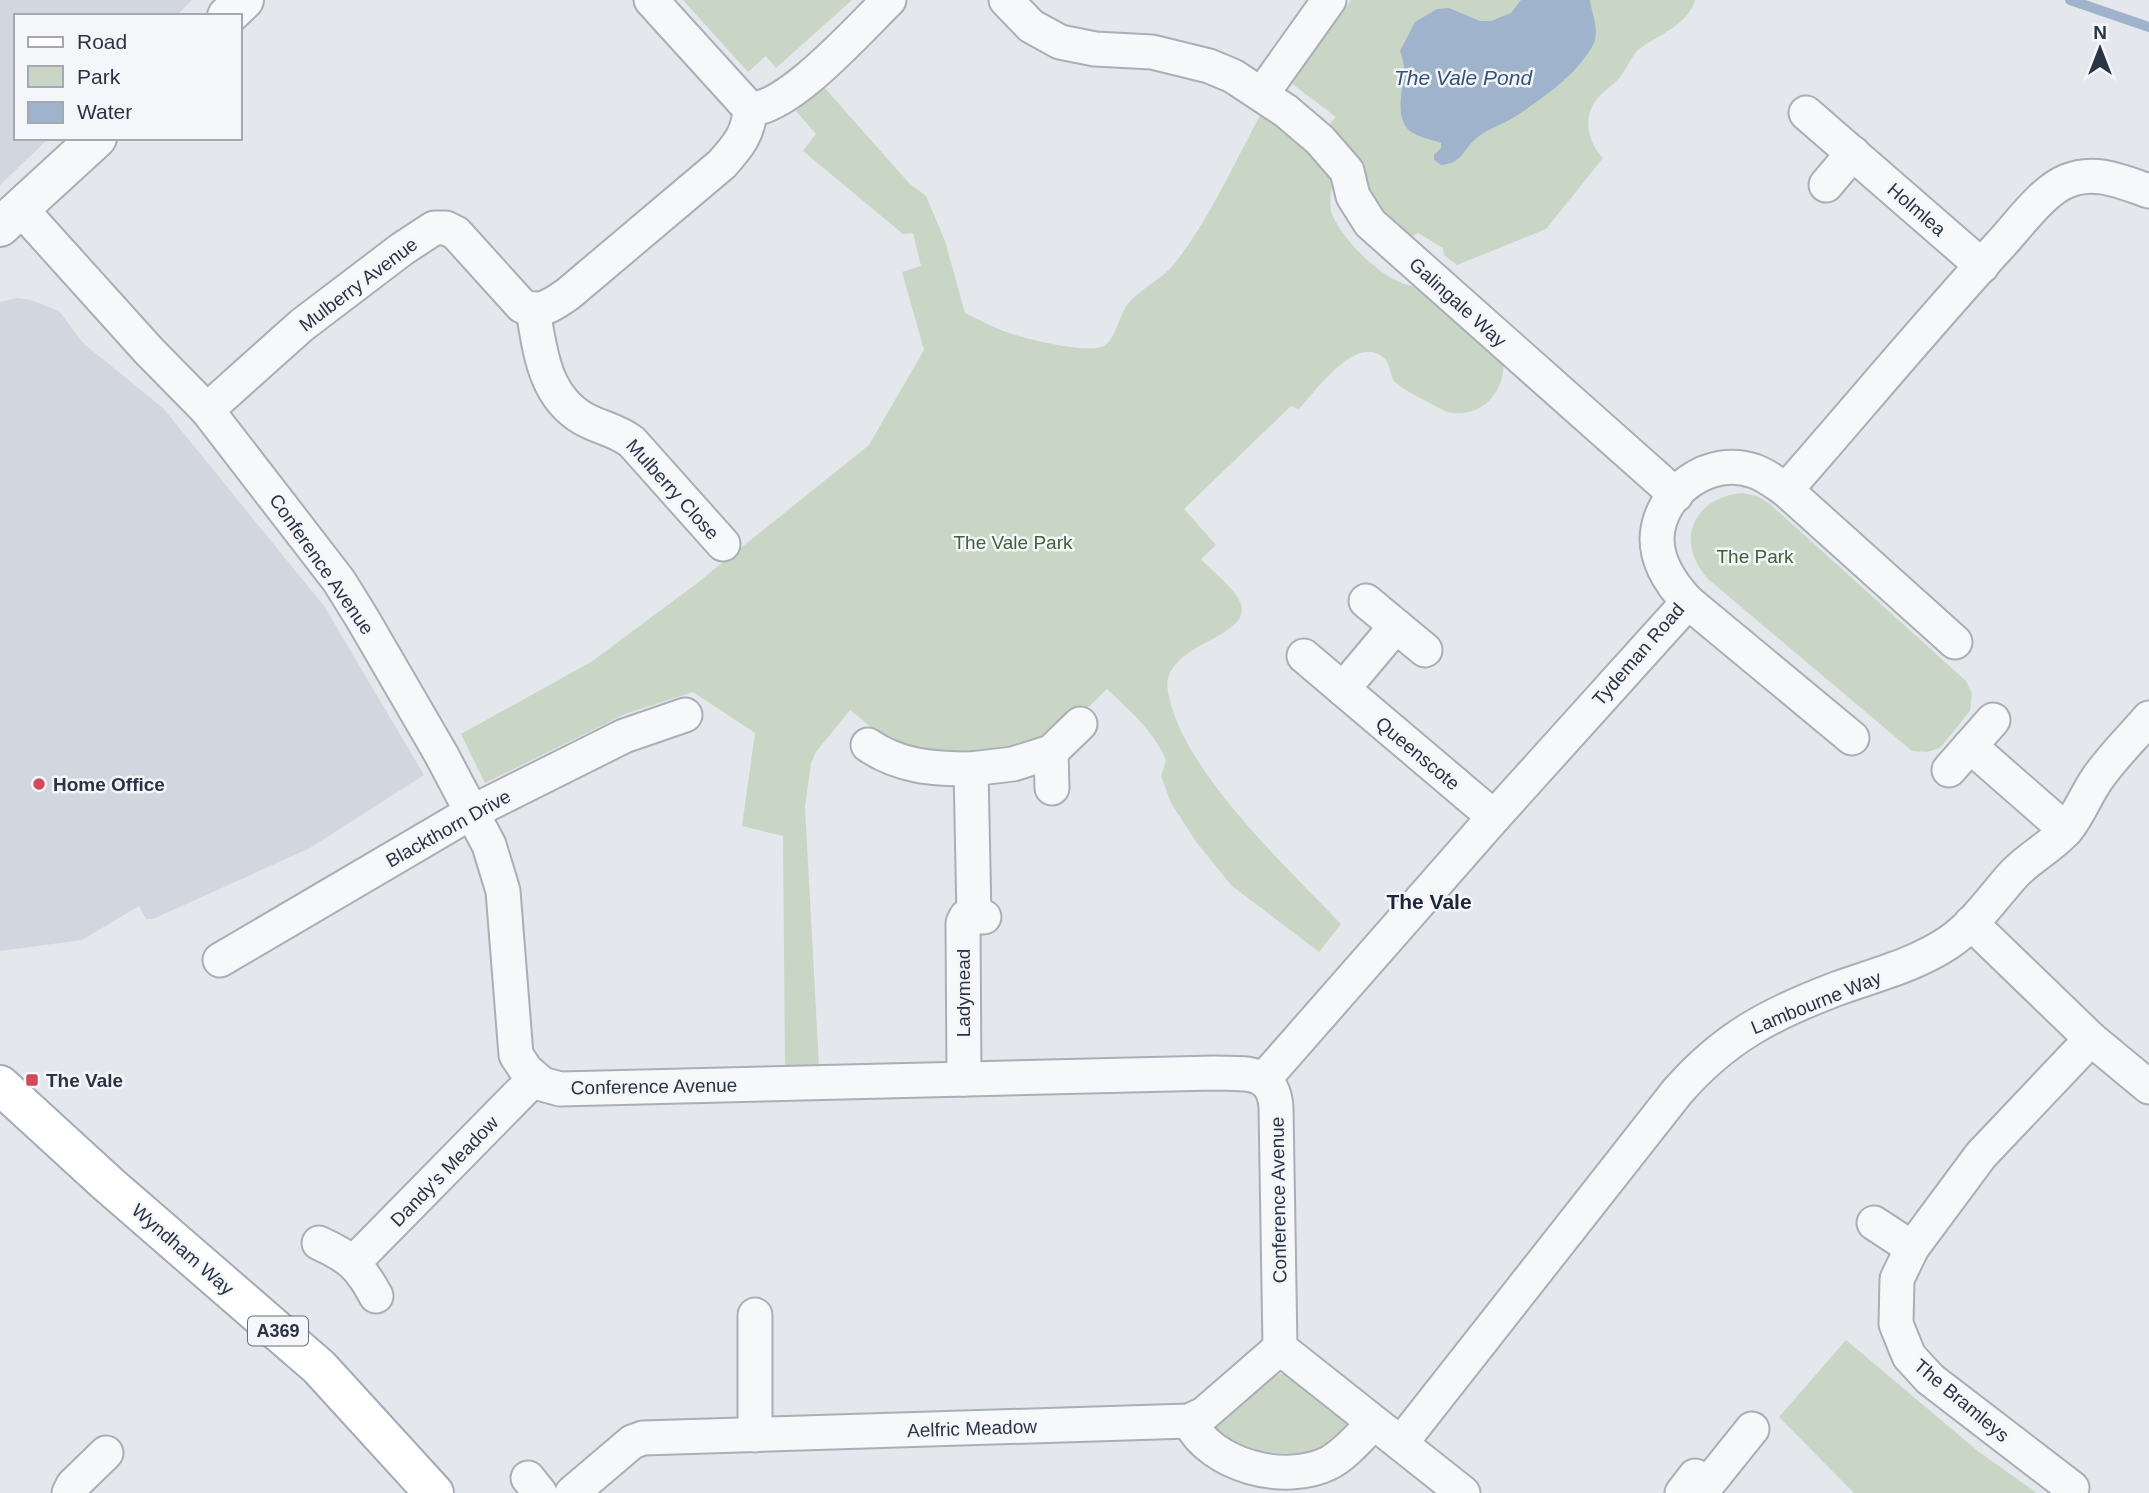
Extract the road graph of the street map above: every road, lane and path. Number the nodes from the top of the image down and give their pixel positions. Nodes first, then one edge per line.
1 (244, 0) edge
2 (651, 0) edge
3 (890, 0) edge
4 (1006, 0) edge
5 (1329, 0) edge
6 (229, 14) edge
7 (1262, 94) junction
8 (750, 109) junction
9 (1806, 113) dead end
10 (95, 140) edge
11 (1853, 153) junction
12 (1826, 185) dead end
13 (2149, 191) edge
14 (11, 218) edge
15 (1982, 265) junction
16 (533, 310) junction
17 (207, 410) junction
18 (1786, 490) junction
19 (1676, 495) junction
20 (723, 544) dead end
21 (1366, 601) dead end
22 (1688, 602) junction
23 (1396, 626) junction
24 (1955, 642) dead end
25 (1424, 650) dead end
26 (1304, 656) dead end
27 (1343, 689) junction
28 (685, 715) dead end
29 (2149, 718) edge
30 (1993, 720) dead end
31 (1080, 724) dead end
32 (1852, 738) dead end
33 (868, 745) dead end
34 (1051, 752) junction
35 (971, 769) junction
36 (1052, 788) dead end
37 (472, 812) junction
38 (1494, 817) junction
39 (2066, 830) junction
40 (1971, 923) junction
41 (220, 960) dead end
42 (2091, 1039) junction
43 (534, 1079) junction
44 (964, 1079) junction
45 (1264, 1079) junction
46 (0, 1085) edge
47 (2149, 1087) edge
48 (0, 1119) edge
49 (108, 1184) junction
50 (1874, 1223) dead end
51 (319, 1243) dead end
52 (1912, 1248) junction
53 (354, 1262) junction
54 (376, 1296) dead end
55 (755, 1314) dead end
56 (1280, 1348) junction
57 (1189, 1421) junction
58 (1374, 1423) junction
59 (1752, 1429) dead end
60 (755, 1435) junction
61 (1401, 1443) junction
62 (106, 1453) dead end
63 (2072, 1488) dead end
64 (69, 1493) edge
65 (434, 1493) edge
66 (572, 1493) edge
67 (1463, 1493) edge
68 (1682, 1493) edge

1 - 6 street
2 - 8 street
3 - 8 street
4 - 7 street, Galingale Way
5 - 7 street
7 - 19 street, Galingale Way
8 - 16 street
9 - 11 street, Holmlea
10 - 14 street
11 - 12 street
11 - 15 street, Holmlea
13 - 15 street
14 - 17 street, Conference Avenue
15 - 18 street
16 - 17 street, Mulberry Avenue
16 - 20 street, Mulberry Close
17 - 37 street, Conference Avenue
18 - 19 street, Tydeman Road
18 - 24 street
19 - 22 street, Tydeman Road
21 - 23 street
22 - 32 street
22 - 38 street, Tydeman Road
23 - 25 street
23 - 27 street
26 - 27 street, Queenscote
27 - 38 street, Queenscote
28 - 37 street, Blackthorn Drive
29 - 39 street, Lambourne Way
30 - 39 street
31 - 34 street
33 - 35 street
34 - 35 street
34 - 36 street
35 - 44 street, Ladymead
37 - 41 street, Blackthorn Drive
37 - 43 street, Conference Avenue
38 - 45 street, Tydeman Road
39 - 40 street, Lambourne Way
40 - 42 street
40 - 61 street, Lambourne Way
42 - 47 street
42 - 52 street, The Bramleys
43 - 44 street, Conference Avenue
43 - 53 street, Dandy's Meadow
44 - 45 street, Conference Avenue
45 - 56 street, Conference Avenue
46 - 49 main road, Wyndham Way / A369
48 - 49 main road, Wyndham Way / A369
49 - 65 main road, Wyndham Way / A369
50 - 52 street
51 - 53 street
52 - 63 street, The Bramleys
53 - 54 street
55 - 60 street
56 - 57 street
56 - 58 street
57 - 58 street
57 - 60 street, Aelfric Meadow
58 - 61 street
59 - 68 street
60 - 66 street, Aelfric Meadow
61 - 67 street
62 - 64 street

